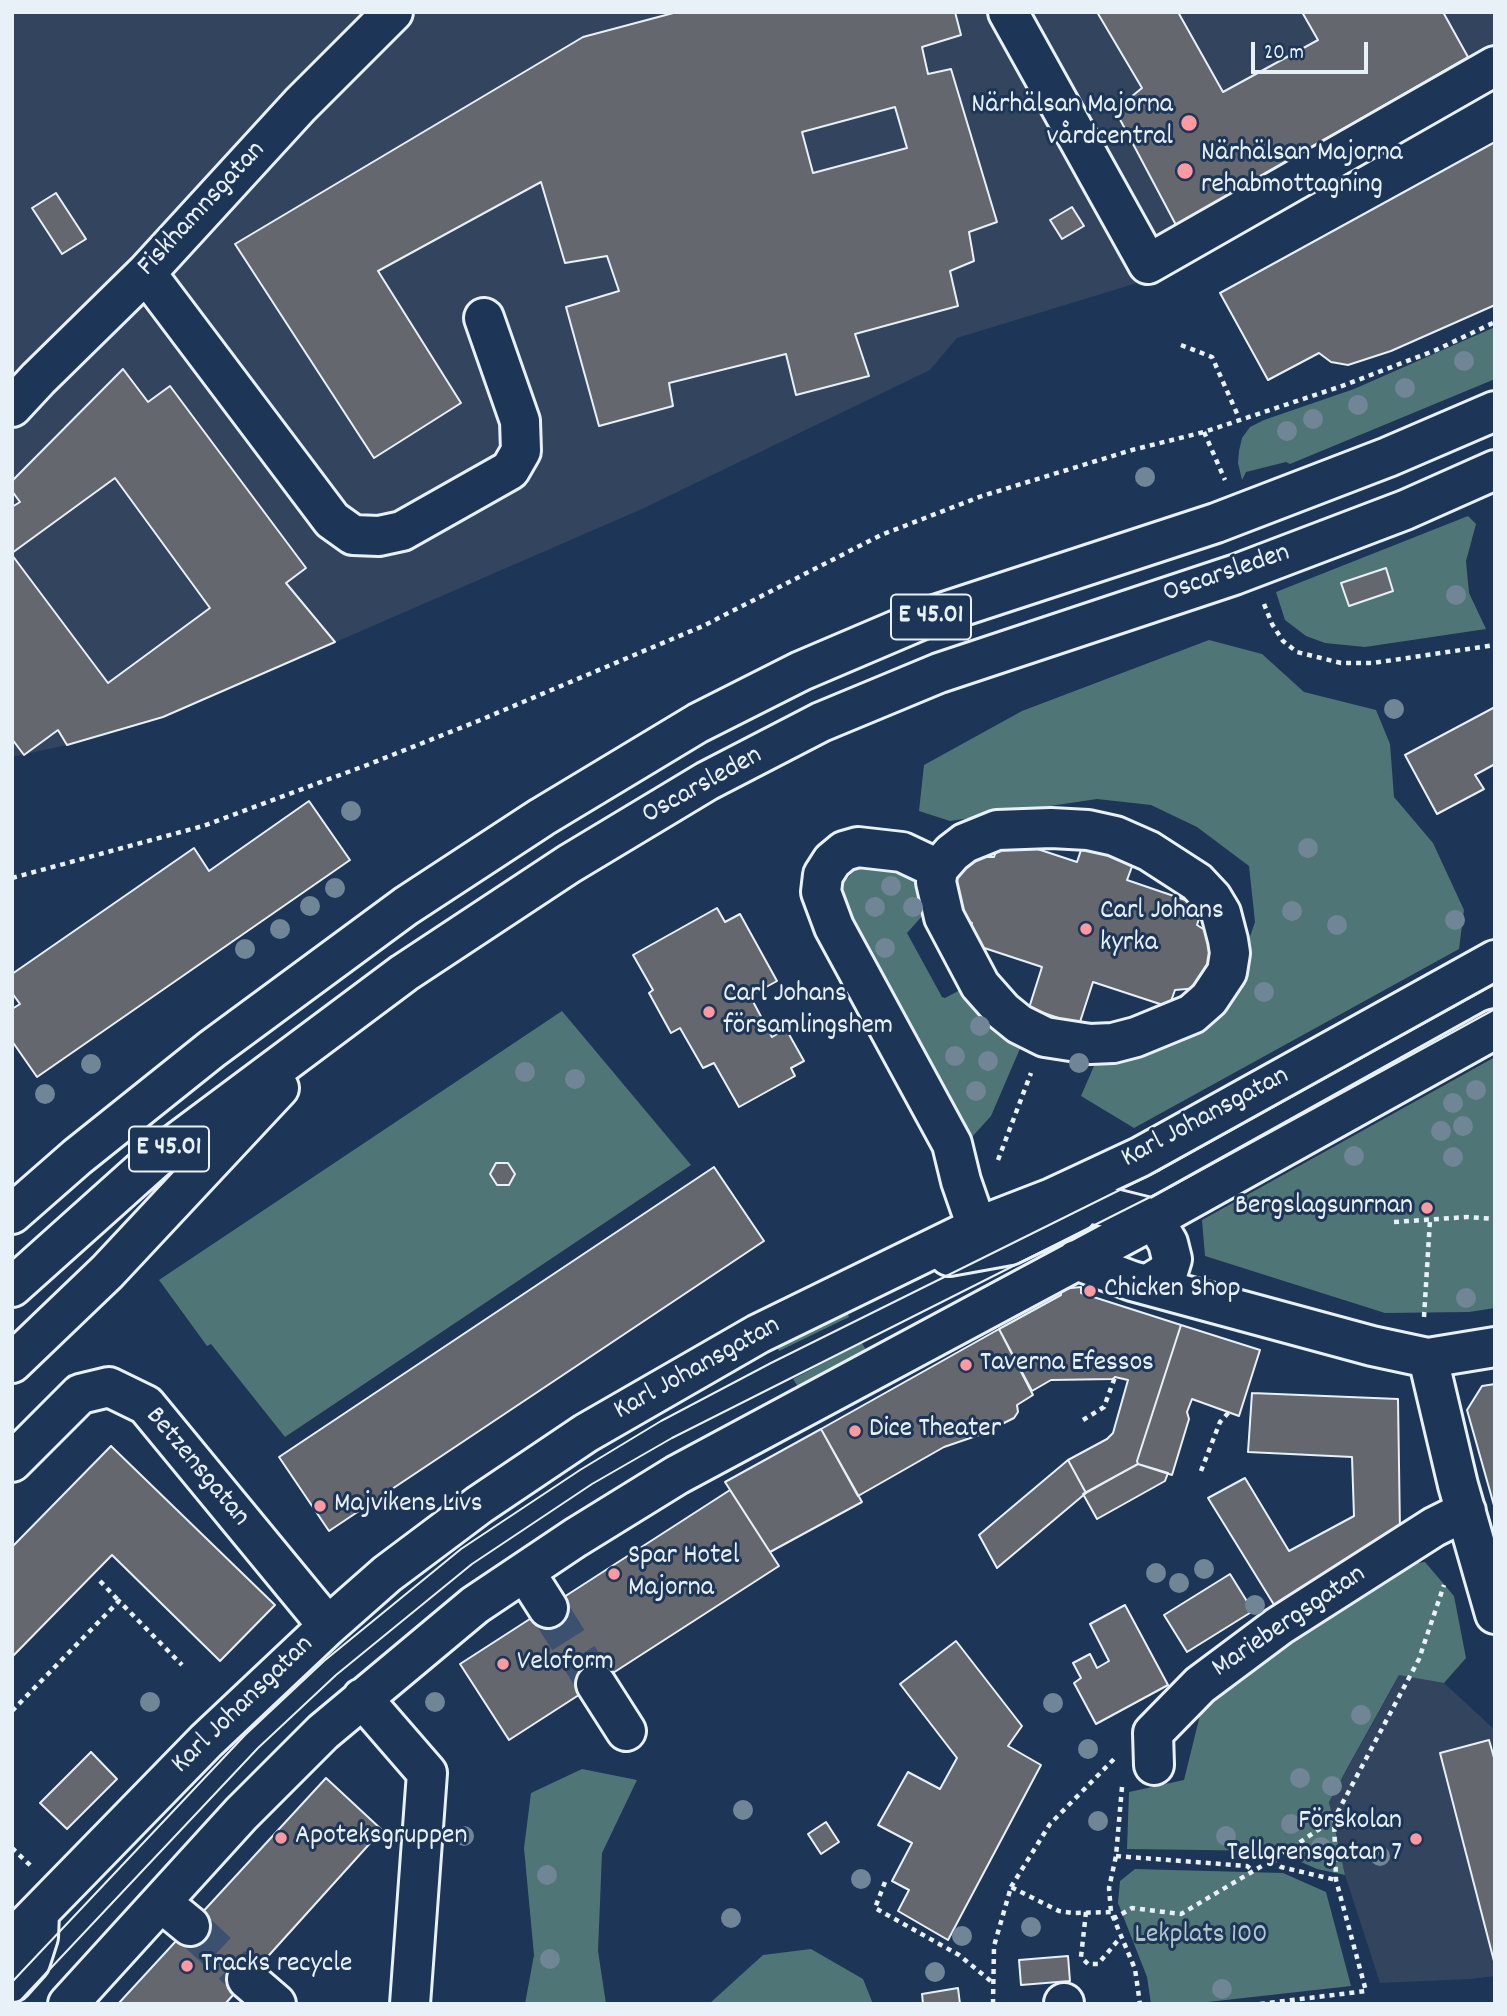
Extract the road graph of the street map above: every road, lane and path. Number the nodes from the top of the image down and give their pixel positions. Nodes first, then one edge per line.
1 (1008, 12) edge
2 (384, 15) edge
3 (1495, 66) edge
4 (146, 273) junction
5 (484, 318) dead end
6 (1495, 322) edge
7 (1181, 345) dead end
8 (12, 407) edge
9 (1495, 411) edge
10 (1239, 418) junction
11 (1204, 432) junction
12 (1495, 470) edge
13 (1225, 481) dead end
14 (1263, 600) dead end
15 (1495, 645) edge
16 (938, 869) junction
17 (12, 878) edge
18 (1495, 960) edge
19 (1495, 985) edge
20 (1495, 1009) edge
21 (336, 1024) junction
22 (1495, 1029) edge
23 (1035, 1063) dead end
24 (1000, 1154) dead end
25 (76, 1157) junction
26 (12, 1195) edge
27 (1052, 1198) junction
28 (1124, 1211) junction
29 (12, 1213) edge
30 (1495, 1219) edge
31 (1430, 1220) junction
32 (1394, 1223) dead end
33 (976, 1227) junction
34 (1076, 1260) junction
35 (895, 1266) junction
36 (1147, 1285) junction
37 (12, 1287) edge
38 (1426, 1341) junction
39 (1495, 1347) edge
40 (886, 1361) junction
41 (12, 1363) edge
42 (1115, 1377) dead end
43 (1228, 1412) dead end
44 (1083, 1420) dead end
45 (12, 1462) edge
46 (1201, 1471) dead end
47 (1450, 1519) junction
48 (525, 1572) junction
49 (100, 1581) dead end
50 (119, 1601) junction
51 (548, 1608) tunnel mouth
52 (1495, 1614) edge
53 (328, 1626) junction
54 (182, 1665) dead end
55 (596, 1684) tunnel mouth
56 (362, 1698) junction
57 (12, 1711) edge
58 (626, 1731) dead end
59 (1153, 1749) junction
60 (1334, 1819) junction
61 (12, 1848) edge
62 (1116, 1856) junction
63 (1272, 1860) junction
64 (33, 1867) dead end
65 (1252, 1870) junction
66 (1336, 1881) junction
67 (885, 1882) dead end
68 (1011, 1887) junction
69 (1086, 1912) junction
70 (1111, 1912) junction
71 (39, 1914) junction
72 (1113, 1919) junction
73 (1120, 1938) junction
74 (12, 1940) edge
75 (247, 1979) tunnel mouth
76 (12, 1982) edge
77 (993, 1983) junction
78 (74, 1997) edge
79 (18, 2004) edge
80 (276, 2004) edge
81 (410, 2004) edge
82 (993, 2004) edge
83 (1140, 2004) edge
84 (1260, 2004) edge

1 - 3 main road
2 - 4 main road, Fiskhamnsgatan
4 - 5 main road
4 - 8 main road, Fiskhamnsgatan
6 - 10 path
7 - 10 path
9 - 25 main road, Oscarsleden / E 45.01
10 - 11 path
11 - 13 path
11 - 17 path
12 - 21 main road, Oscarsleden / E 45.01
14 - 15 path
16 - 16 main road
16 - 33 main road
18 - 27 main road, Karl Johansgatan
19 - 28 main road
20 - 28 main road
21 - 37 main road, Oscarsleden / E 45.01
21 - 41 main road
22 - 28 main road
23 - 24 path
25 - 26 main road
25 - 29 main road, Oscarsleden / E 45.01
27 - 28 main road
27 - 33 main road, Karl Johansgatan
28 - 34 main road
28 - 35 main road
28 - 36 main road
28 - 40 main road
30 - 31 path
31 - 32 path
31 - 38 path
33 - 35 main road, Karl Johansgatan
34 - 36 main road
34 - 40 main road
35 - 53 main road, Karl Johansgatan
36 - 38 main road
38 - 39 main road
38 - 47 main road
40 - 48 main road
42 - 44 path
43 - 46 path
45 - 53 main road, Betzensgatan
47 - 52 main road
47 - 59 main road, Mariebergsgatan
47 - 60 path
48 - 51 main road
48 - 56 main road
49 - 50 path
50 - 54 path
50 - 57 path
53 - 71 main road, Karl Johansgatan
55 - 58 main road
56 - 78 main road
56 - 81 main road
59 - 62 path
59 - 68 path
60 - 63 path
60 - 66 path
61 - 64 path
62 - 65 path
62 - 70 path
63 - 65 path
63 - 66 path
65 - 72 path
66 - 84 path
67 - 77 path
68 - 69 path
68 - 77 path
69 - 70 path
69 - 73 path
70 - 72 path
71 - 74 main road, Karl Johansgatan
71 - 76 main road
72 - 73 path
73 - 83 path
75 - 80 main road
77 - 82 path
78 - 79 main road

